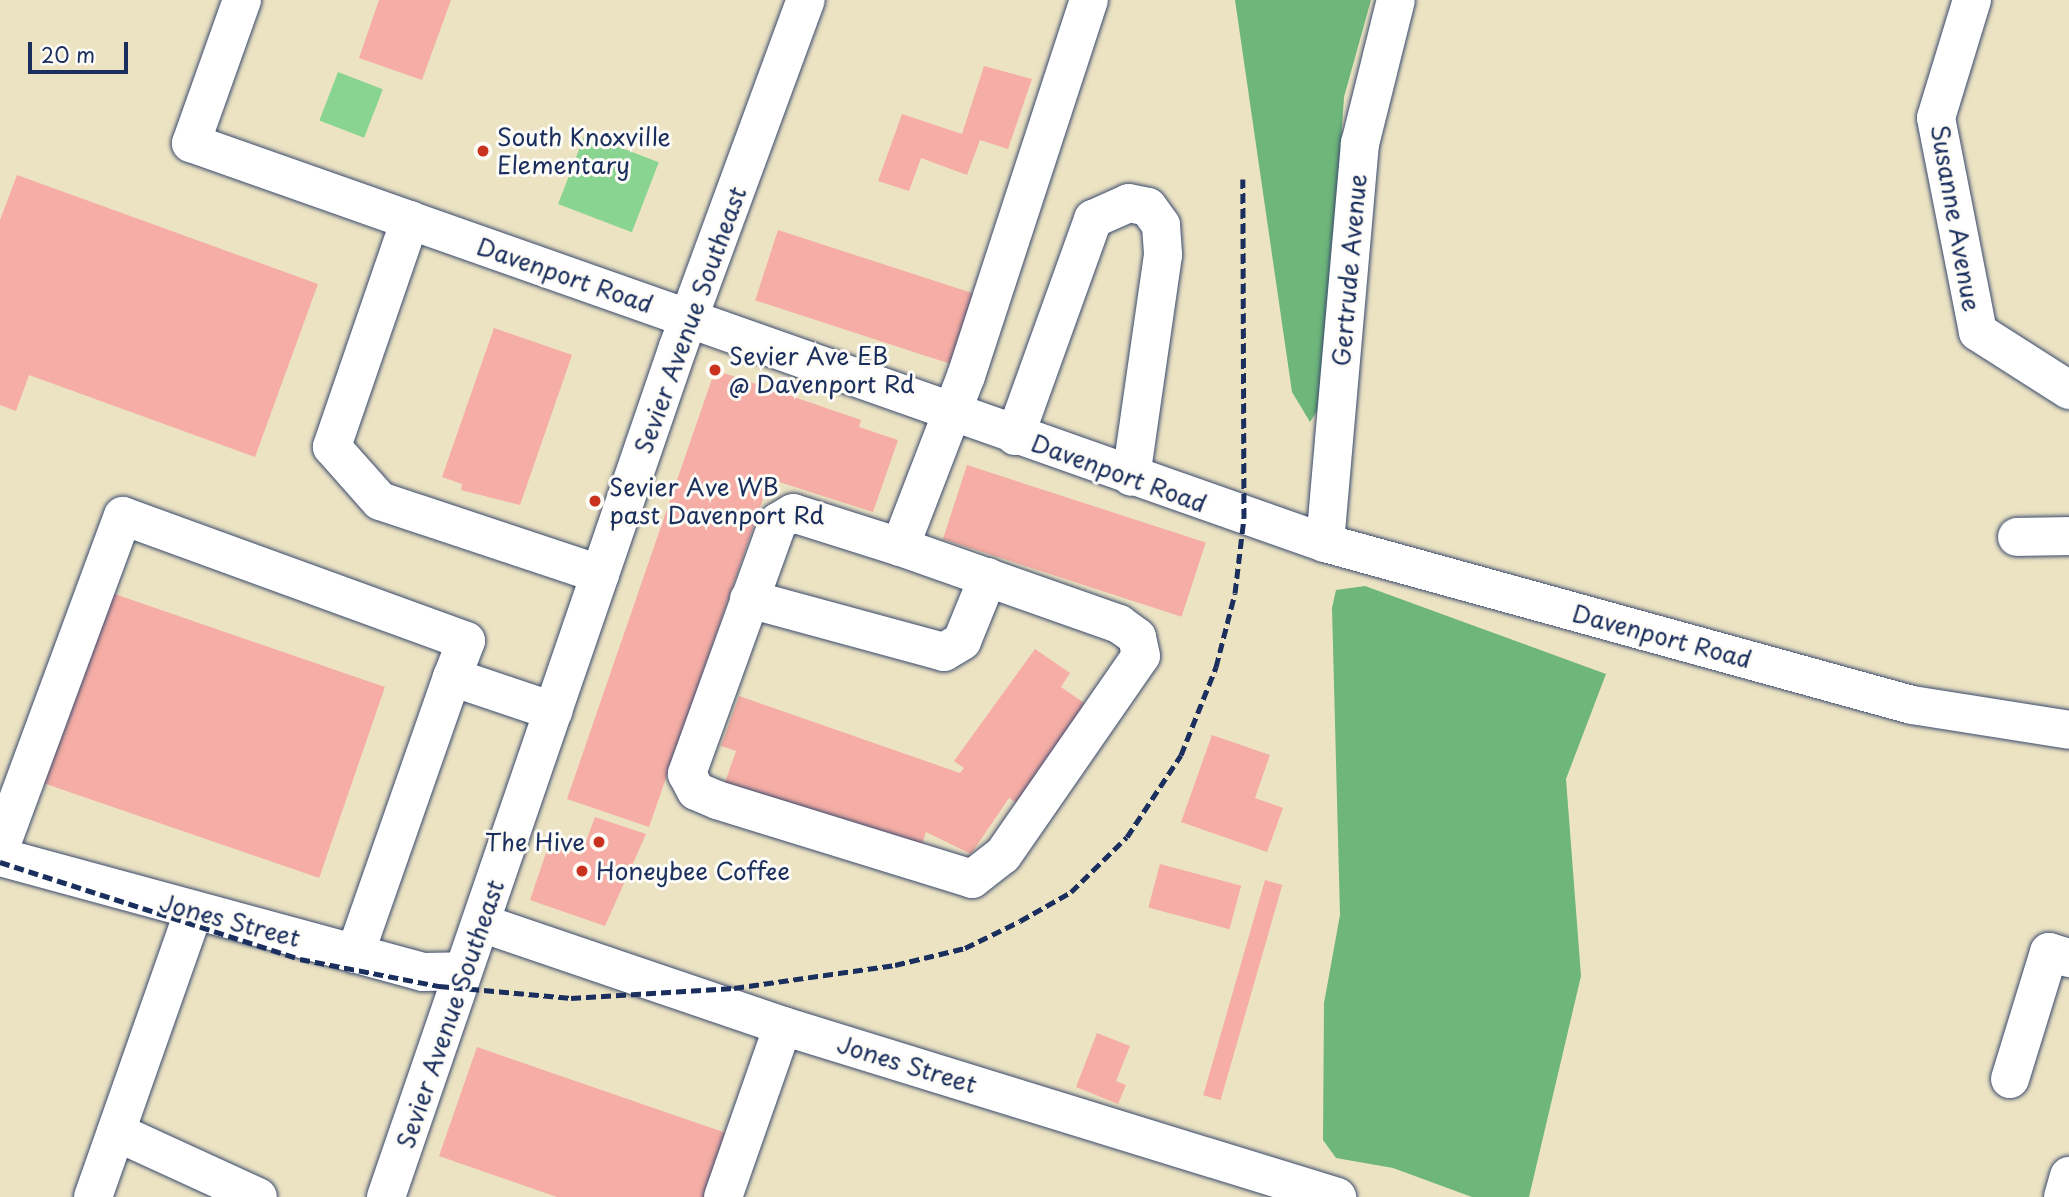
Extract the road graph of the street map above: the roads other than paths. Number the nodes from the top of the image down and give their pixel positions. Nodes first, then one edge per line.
1 (242, 0) edge
2 (806, 0) edge
3 (1088, 0) edge
4 (1396, 0) edge
5 (1972, 0) edge
6 (410, 220) junction
7 (688, 319) junction
8 (2069, 390) edge
9 (948, 412) junction
10 (1015, 436) junction
11 (1131, 477) junction
12 (2069, 536) edge
13 (2017, 537) dead end
14 (1325, 543) junction
15 (900, 547) junction
16 (600, 574) junction
17 (988, 577) junction
18 (749, 599) junction
19 (453, 677) junction
20 (553, 711) junction
21 (2069, 730) edge
22 (0, 848) edge
23 (0, 857) edge
24 (194, 910) junction
25 (481, 923) junction
26 (355, 954) junction
27 (2069, 958) edge
28 (462, 971) junction
29 (783, 1026) junction
30 (2010, 1079) dead end
31 (116, 1132) junction
32 (2069, 1176) edge
33 (392, 1195) edge
34 (93, 1197) edge
35 (258, 1197) edge
36 (723, 1197) edge
37 (1337, 1197) edge
38 (2063, 1197) edge

1 - 6 street, Davenport Road
2 - 7 street, Sevier Avenue Southeast
3 - 9 street
4 - 14 street, Gertrude Avenue
5 - 8 street, Susanne Avenue
6 - 7 street, Davenport Road
6 - 16 street
7 - 9 street, Davenport Road
7 - 16 street, Sevier Avenue Southeast
9 - 10 street, Davenport Road
9 - 15 street
10 - 11 street, Davenport Road
10 - 11 street
11 - 14 street, Davenport Road
12 - 13 street
14 - 21 street, Davenport Road
15 - 17 street
15 - 18 street
16 - 20 street, Sevier Avenue Southeast
17 - 18 street
17 - 18 street
19 - 20 street
19 - 22 street
19 - 26 street
20 - 25 street, Sevier Avenue Southeast
23 - 24 street, Jones Street
24 - 26 street, Jones Street
24 - 31 street
25 - 28 street, Sevier Avenue Southeast
25 - 29 street, Jones Street
26 - 28 street, Jones Street
27 - 30 street
28 - 33 street, Sevier Avenue Southeast
29 - 36 street
29 - 37 street, Jones Street
31 - 34 street
31 - 35 street
32 - 38 street

